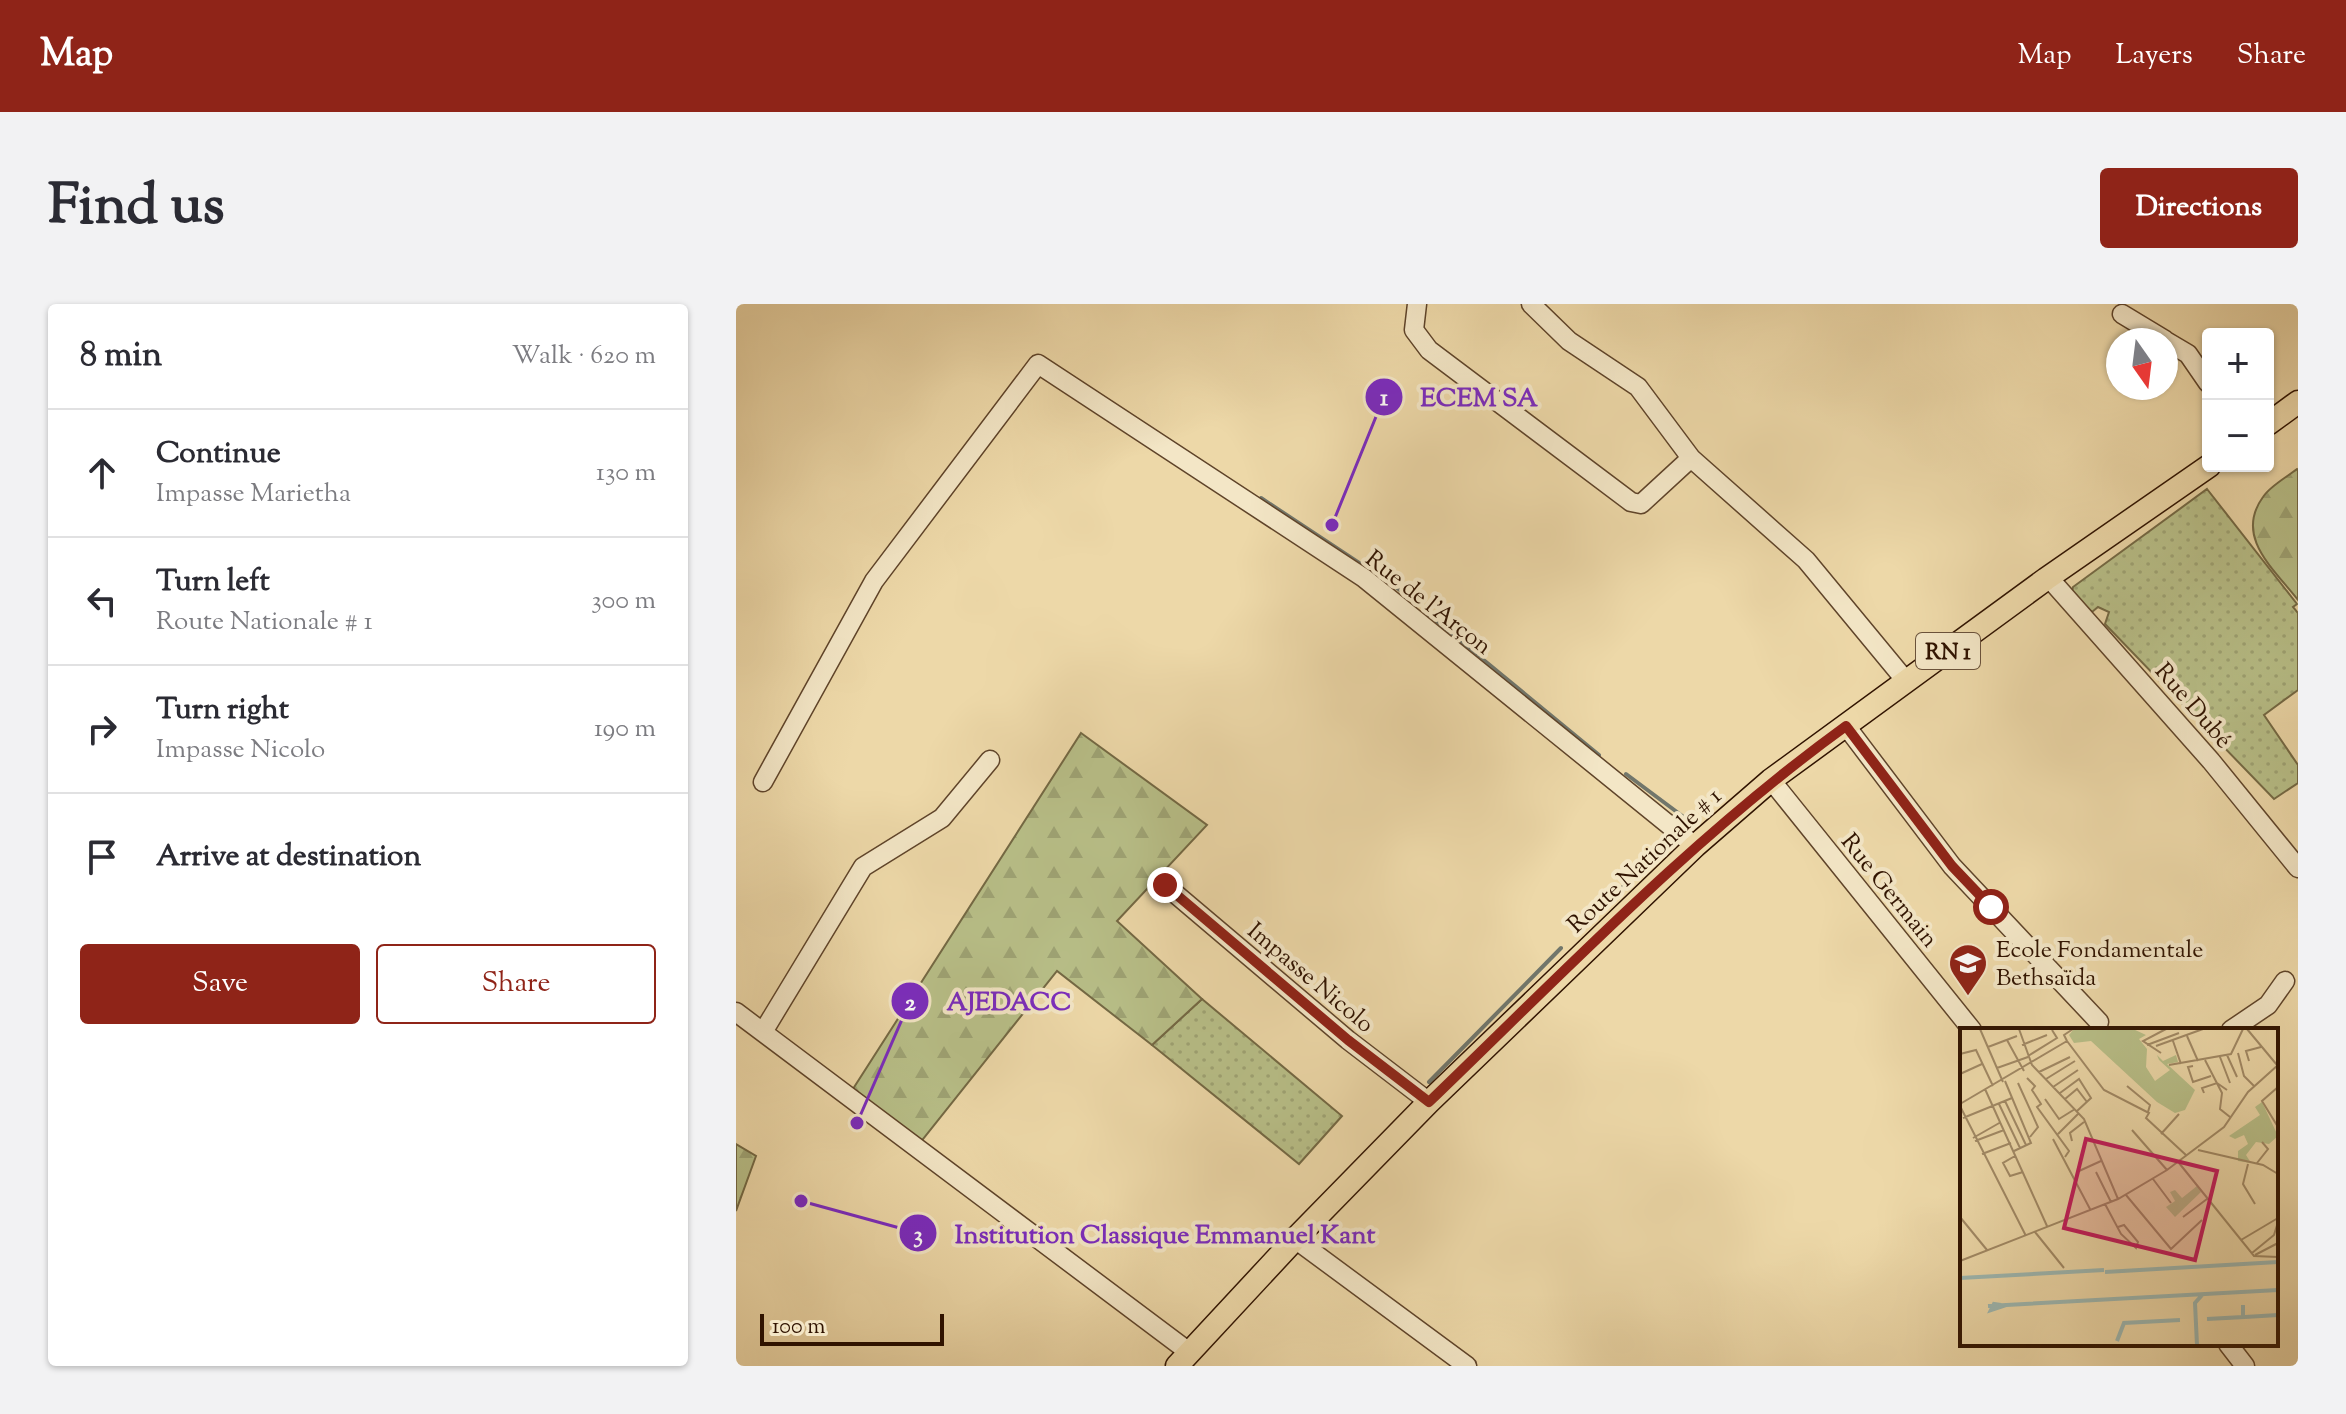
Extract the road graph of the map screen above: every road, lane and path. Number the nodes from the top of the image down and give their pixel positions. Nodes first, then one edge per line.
1 (1417, 304) edge
2 (1531, 304) edge
3 (2122, 314) dead end
4 (2145, 328) edge
5 (2178, 348) edge
6 (2202, 374) edge
7 (2298, 402) edge
8 (2274, 420) edge
9 (1691, 458) junction
10 (2202, 471) edge
11 (2049, 578) junction
12 (1906, 681) junction
13 (1846, 726) junction
14 (990, 760) dead end
15 (1771, 780) junction
16 (763, 782) dead end
17 (1695, 846) junction
18 (2298, 868) edge
19 (1165, 885) dead end
20 (2285, 981) dead end
21 (736, 1012) edge
22 (2099, 1022) dead end
23 (1970, 1028) edge
24 (2234, 1028) edge
25 (763, 1032) junction
26 (1429, 1102) junction
27 (1295, 1239) junction
28 (2230, 1346) edge
29 (1183, 1359) edge
30 (1467, 1366) edge
31 (2245, 1366) edge

1 - 9 street
2 - 9 street
3 - 4 street
5 - 6 street
7 - 8 main road
9 - 12 street
10 - 11 main road, Route Nationale # 1 / RN 1
11 - 12 main road, Route Nationale # 1 / RN 1
11 - 18 street, Rue Dubé
12 - 13 main road, Route Nationale # 1 / RN 1
13 - 15 main road, Route Nationale # 1 / RN 1
13 - 22 street
14 - 25 street
15 - 17 main road, Route Nationale # 1 / RN 1
15 - 23 street, Rue Germain
16 - 17 street, Rue de l'Arçon
17 - 26 main road, Route Nationale # 1 / RN 1
19 - 26 street, Impasse Nicolo
20 - 24 street
21 - 25 street
25 - 29 street
26 - 27 main road, Route Nationale # 1 / RN 1
27 - 29 main road, Route Nationale # 1 / RN 1
27 - 30 street
28 - 31 street

